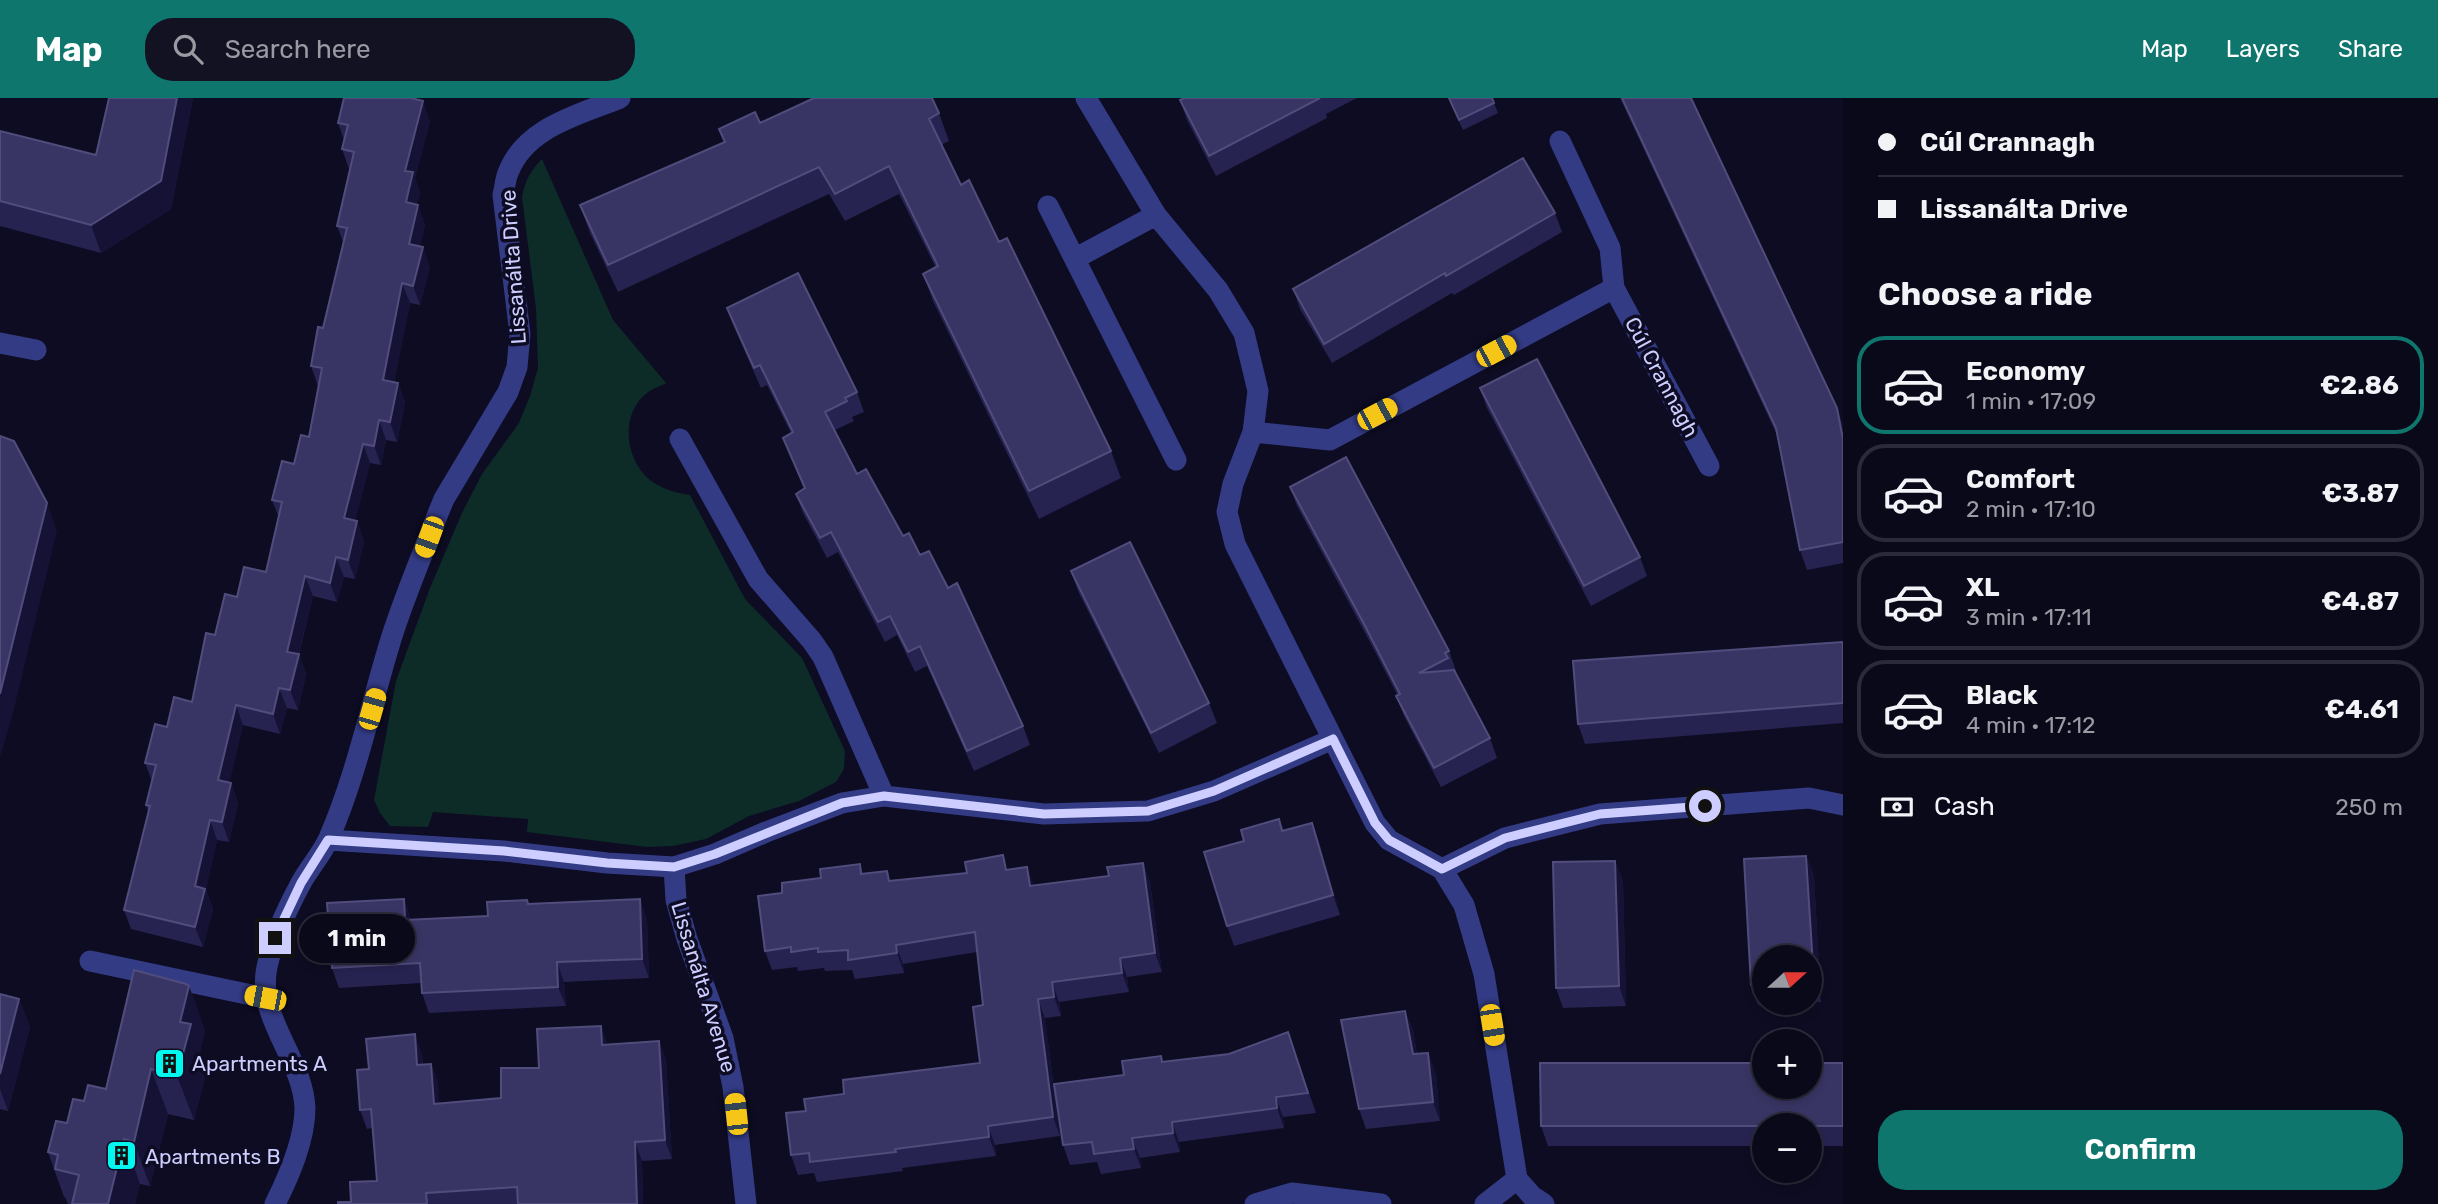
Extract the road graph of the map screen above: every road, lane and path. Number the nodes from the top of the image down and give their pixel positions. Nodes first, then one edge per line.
1 (620, 98) edge
2 (1089, 99) edge
3 (1560, 141) dead end
4 (1048, 206) dead end
5 (1156, 215) junction
6 (1076, 258) junction
7 (1614, 288) junction
8 (0, 343) edge
9 (36, 350) dead end
10 (1253, 432) junction
11 (680, 439) dead end
12 (1176, 460) dead end
13 (1709, 466) dead end
14 (1333, 739) junction
15 (884, 796) junction
16 (1843, 805) edge
17 (328, 840) junction
18 (674, 867) junction
19 (1442, 869) junction
20 (90, 961) dead end
21 (265, 998) junction
22 (1517, 1179) junction
23 (275, 1204) edge
24 (746, 1204) edge
25 (1255, 1204) edge
26 (1381, 1204) edge
27 (1485, 1204) edge
28 (1544, 1204) edge

1 - 17 street, Lissanálta Drive
2 - 5 street
3 - 7 street, Cúl Crannagh
4 - 6 street
5 - 6 street
5 - 10 street
6 - 12 street
7 - 10 street
7 - 13 street, Cúl Crannagh
8 - 9 street
10 - 14 street
11 - 15 street
14 - 15 street
14 - 19 street
15 - 18 street
16 - 19 street
17 - 18 street
17 - 21 street, Lissanálta Drive
18 - 24 street, Lissanálta Avenue
19 - 22 street
20 - 21 street
21 - 23 street, Lissanálta Drive
22 - 27 street
22 - 28 street
25 - 26 street

